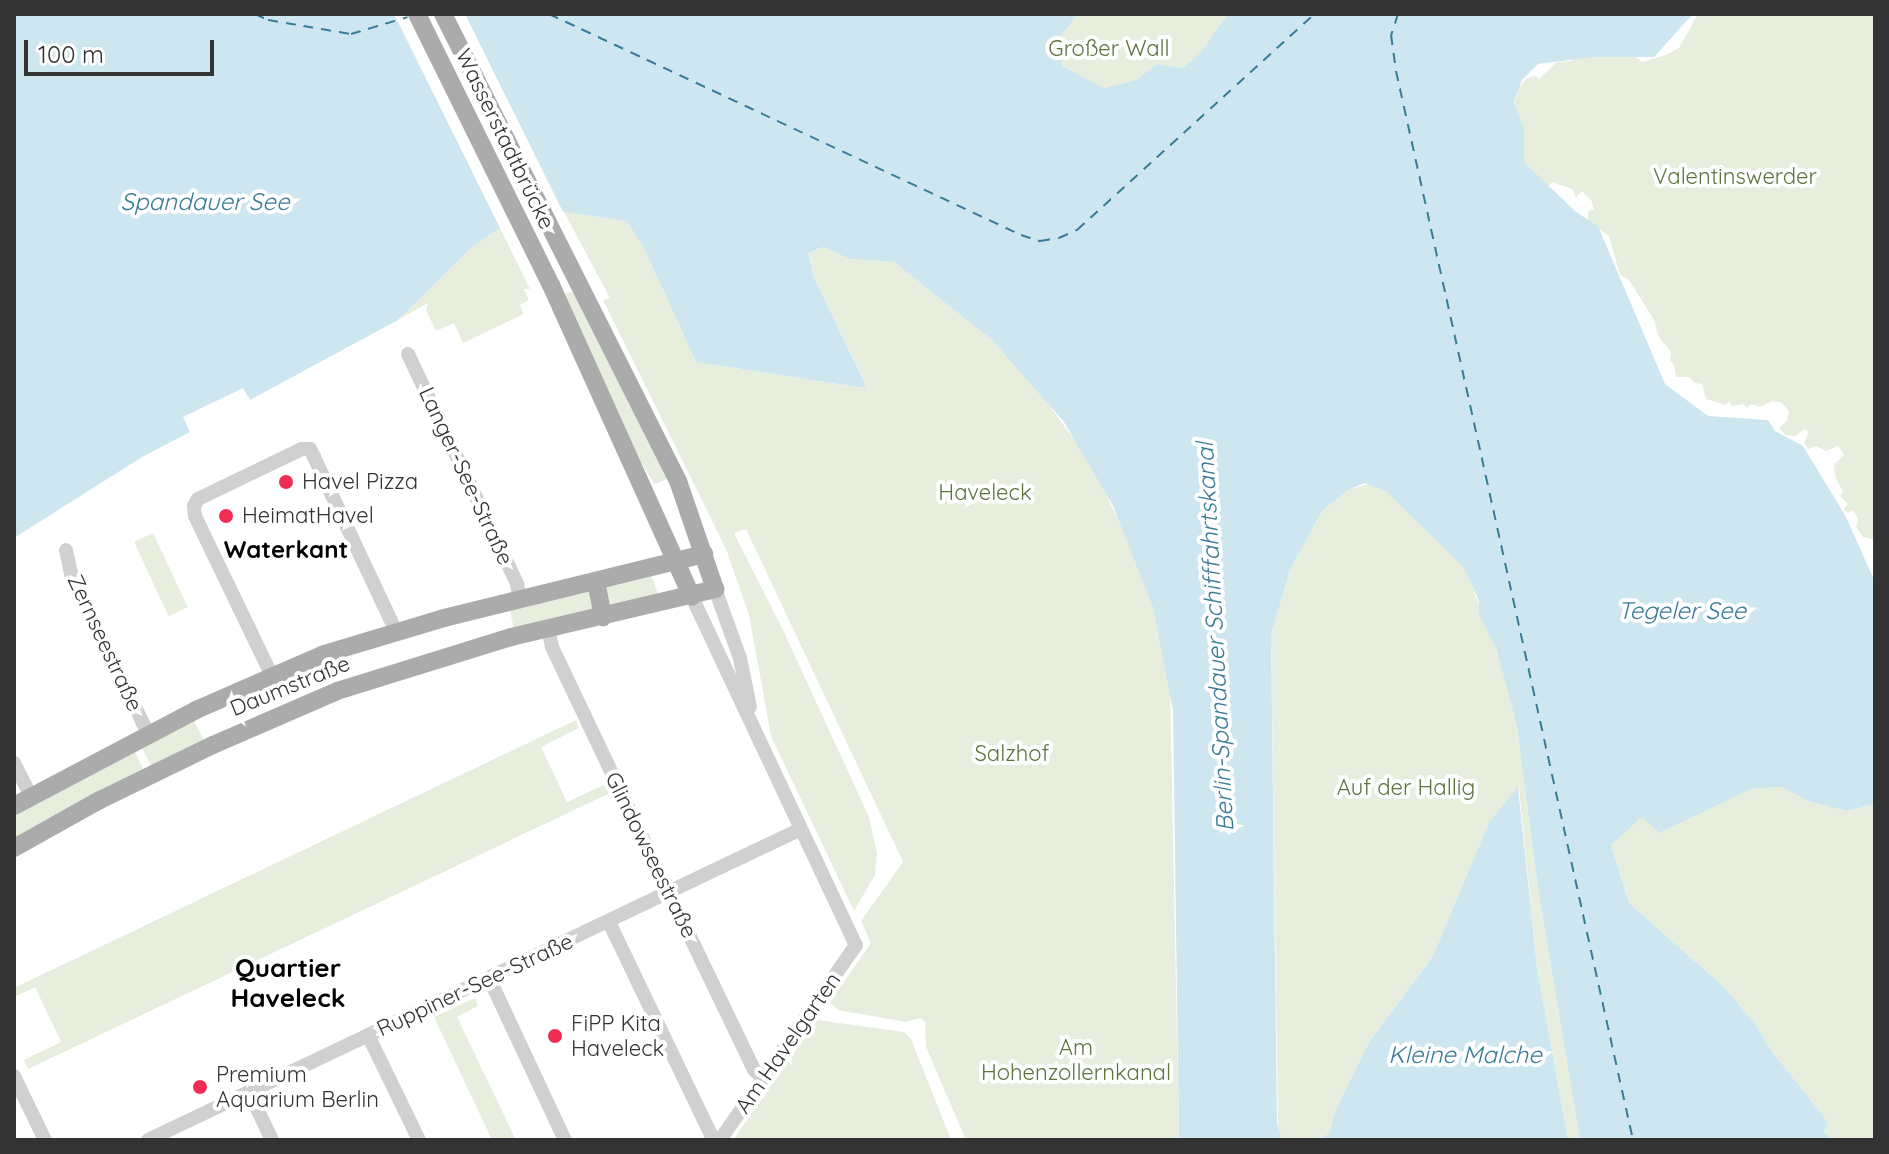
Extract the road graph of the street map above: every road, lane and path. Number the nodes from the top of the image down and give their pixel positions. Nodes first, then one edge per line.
1 (417, 14) edge
2 (443, 14) edge
3 (408, 354) dead end
4 (66, 550) dead end
5 (704, 554) junction
6 (676, 560) junction
7 (596, 581) junction
8 (715, 589) junction
9 (692, 597) junction
10 (520, 599) junction
11 (603, 617) junction
12 (548, 629) junction
13 (396, 631) junction
14 (271, 674) junction
15 (754, 731) junction
16 (148, 734) junction
17 (14, 763) edge
18 (22, 801) edge
19 (801, 829) junction
20 (14, 848) edge
21 (669, 893) junction
22 (609, 922) junction
23 (489, 978) junction
24 (368, 1035) junction
25 (14, 1076) edge
26 (762, 1077) junction
27 (249, 1092) junction
28 (45, 1140) edge
29 (148, 1140) edge
30 (272, 1140) edge
31 (419, 1140) edge
32 (565, 1140) edge
33 (718, 1140) edge

1 - 6 main road, Wasserstadtbrücke
2 - 5 main road, Wasserstadtbrücke
3 - 10 street, Langer-See-Straße
4 - 16 street, Zernseestraße
5 - 6 main road, Daumstraße
5 - 8 main road
6 - 7 main road, Daumstraße
6 - 9 main road
7 - 10 main road, Daumstraße
7 - 11 main road
8 - 9 main road, Daumstraße
8 - 15 street
9 - 11 main road, Daumstraße
9 - 15 street
10 - 13 main road, Daumstraße
11 - 12 main road, Daumstraße
12 - 20 main road, Daumstraße
12 - 21 street, Glindowseestraße
13 - 14 main road, Daumstraße
13 - 14 street
14 - 16 main road, Daumstraße
15 - 19 street
16 - 18 main road, Daumstraße
17 - 18 street
19 - 21 street, Ruppiner-See-Straße
19 - 26 street, Am Havelgarten
21 - 22 street, Ruppiner-See-Straße
21 - 26 street, Glindowseestraße
22 - 23 street, Ruppiner-See-Straße
22 - 33 street
23 - 24 street, Ruppiner-See-Straße
23 - 32 street
24 - 27 street, Ruppiner-See-Straße
24 - 31 street
25 - 28 street
26 - 33 street, Am Havelgarten
27 - 29 street, Ruppiner-See-Straße
27 - 30 street

